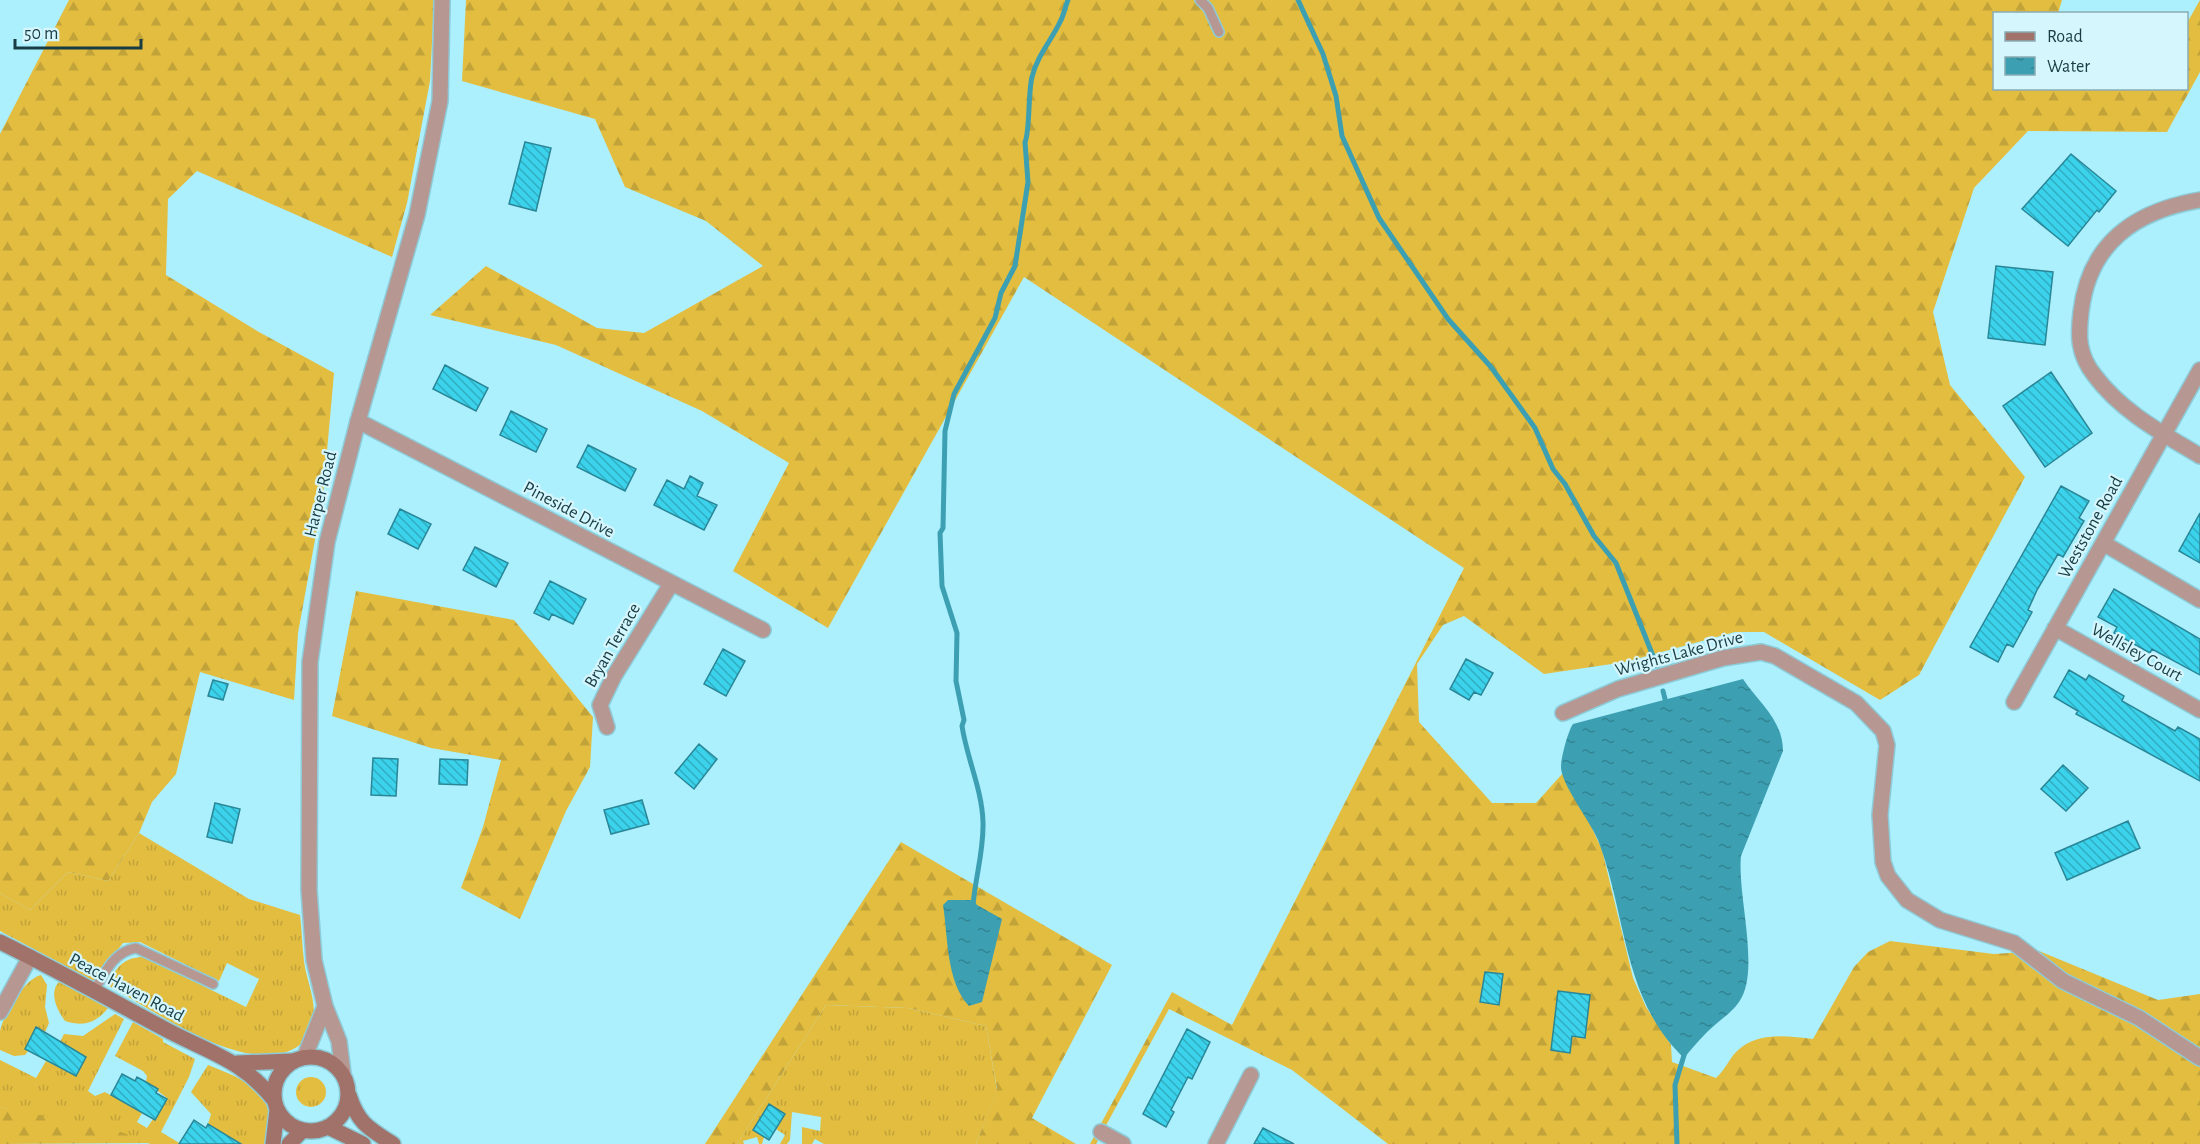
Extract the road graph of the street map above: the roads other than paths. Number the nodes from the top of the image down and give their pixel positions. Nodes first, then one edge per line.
1 (442, 0) edge
2 (1200, 0) edge
3 (1219, 32) dead end
4 (2200, 200) edge
5 (2200, 370) edge
6 (358, 421) junction
7 (2164, 434) junction
8 (2200, 456) edge
9 (2103, 543) junction
10 (671, 584) junction
11 (2200, 600) edge
12 (2055, 628) junction
13 (763, 630) dead end
14 (2014, 702) dead end
15 (2200, 710) edge
16 (1563, 713) dead end
17 (607, 727) dead end
18 (0, 942) edge
19 (30, 957) junction
20 (213, 984) dead end
21 (94, 991) junction
22 (325, 1006) junction
23 (0, 1012) edge
24 (2200, 1058) edge
25 (298, 1059) junction
26 (237, 1063) junction
27 (343, 1073) junction
28 (1251, 1075) dead end
29 (349, 1093) junction
30 (275, 1105) junction
31 (328, 1127) junction
32 (303, 1130) junction
33 (1101, 1132) dead end
34 (273, 1144) edge
35 (289, 1144) edge
36 (363, 1144) edge
37 (393, 1144) edge
38 (1123, 1144) edge
39 (1216, 1144) edge

1 - 6 street, Harper Road
2 - 3 lane
4 - 7 street
5 - 7 street, Weststone Road
6 - 10 street, Pineside Drive
6 - 22 street, Harper Road
7 - 8 street
7 - 9 street, Weststone Road
9 - 11 street
9 - 12 street, Weststone Road
10 - 13 street, Pineside Drive
10 - 17 street, Bryan Terrace
12 - 14 street, Weststone Road
12 - 15 street, Wellsley Court
16 - 24 street, Wrights Lake Drive
18 - 19 main road, Peace Haven Road
19 - 21 main road, Peace Haven Road
19 - 23 street
20 - 21 lane
21 - 26 main road, Peace Haven Road
22 - 25 street
22 - 27 street, Harper Road
25 - 26 main road, Peace Haven Road
25 - 27 main road
25 - 30 main road
26 - 30 main road, Peace Haven Road
27 - 29 main road
28 - 39 street
29 - 31 main road
29 - 37 main road
30 - 32 main road
30 - 34 main road
31 - 32 main road
31 - 36 main road
32 - 35 main road
33 - 38 street

